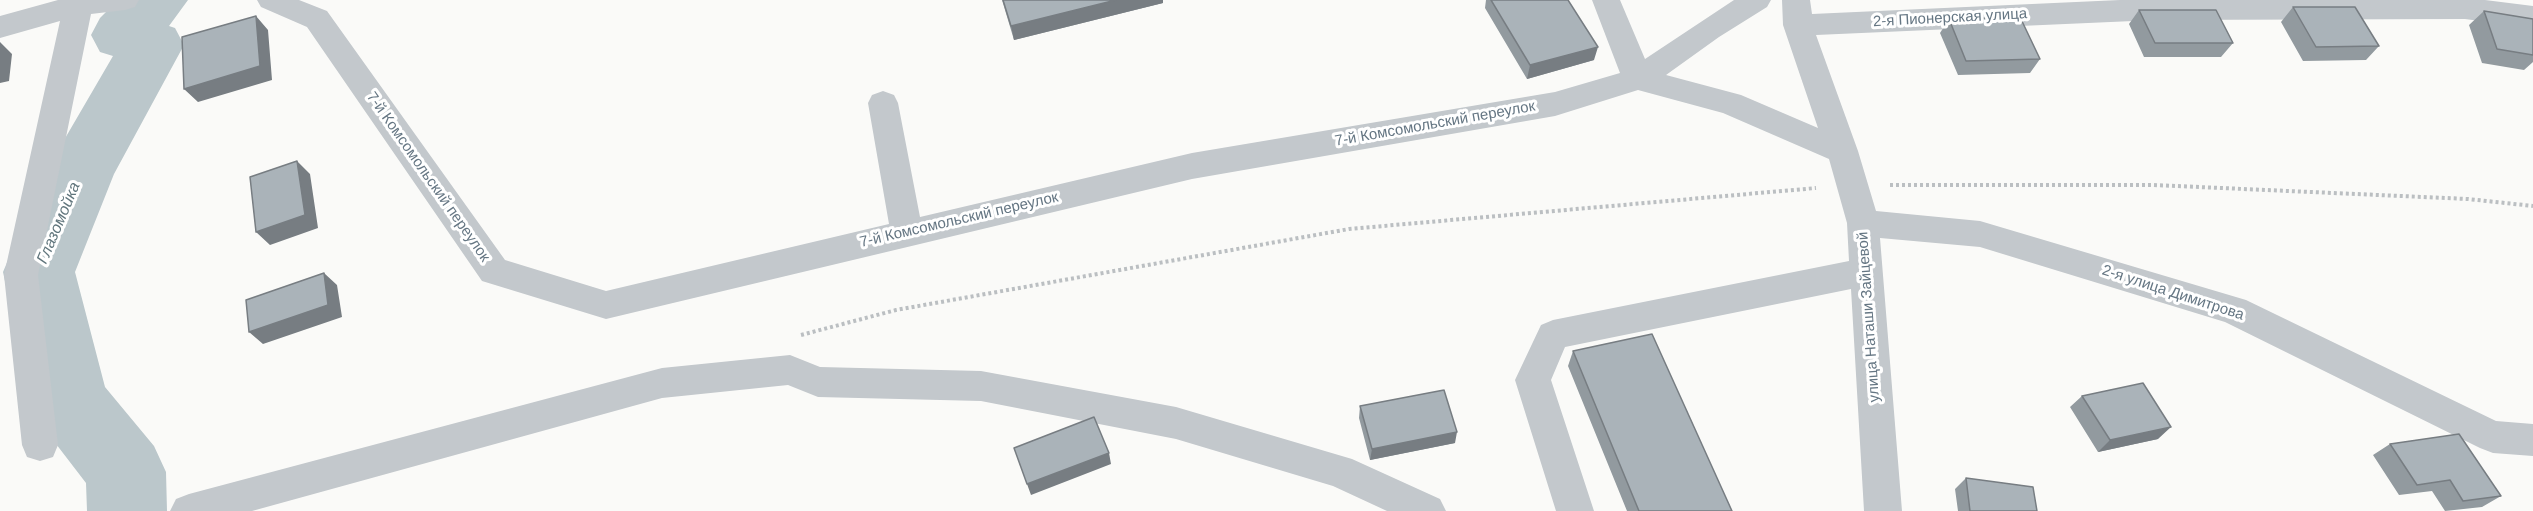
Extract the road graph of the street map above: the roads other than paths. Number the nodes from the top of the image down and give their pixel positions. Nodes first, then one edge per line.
1 (125, 0) edge
2 (271, 0) edge
3 (1606, 0) edge
4 (1757, 0) edge
5 (78, 5) junction
6 (1797, 12) edge
7 (2533, 17) edge
8 (0, 27) edge
9 (1638, 79) junction
10 (883, 103) dead end
11 (1842, 151) junction
12 (1863, 223) junction
13 (907, 232) junction
14 (1866, 272) junction
15 (10, 279) edge
16 (2533, 440) edge
17 (40, 445) dead end
18 (189, 511) edge
19 (1427, 511) edge
20 (1575, 511) edge
21 (1883, 511) edge

1 - 5 street
2 - 13 street, 7-й Комсомольский переулок
3 - 9 street
4 - 9 street, 7-й Комсомольский переулок
5 - 8 street
5 - 15 street
6 - 7 street, 2-я Пионерская улица
6 - 11 street, улица Наташи Зайцевой
9 - 11 street
9 - 13 street, 7-й Комсомольский переулок
10 - 13 street
11 - 12 street, улица Наташи Зайцевой
12 - 14 street, улица Наташи Зайцевой
12 - 16 street, 2-я улица Димитрова
14 - 20 street
14 - 21 street, улица Наташи Зайцевой
15 - 17 street
18 - 19 street

